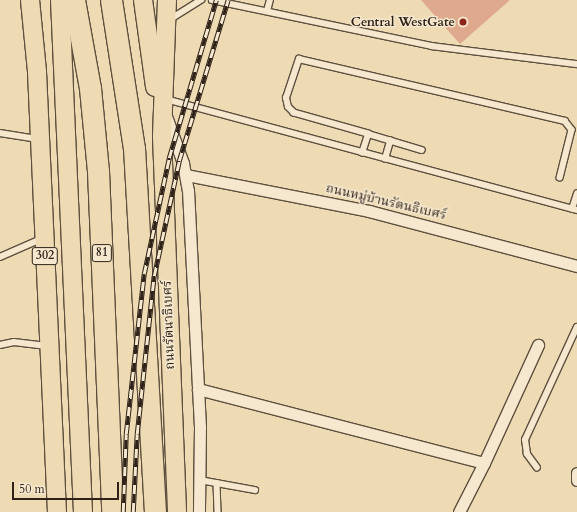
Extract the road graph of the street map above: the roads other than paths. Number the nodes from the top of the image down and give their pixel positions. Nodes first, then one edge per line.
1 (30, 0) edge
2 (60, 0) edge
3 (74, 0) edge
4 (110, 0) edge
5 (142, 0) edge
6 (167, 0) edge
7 (201, 0) edge
8 (212, 0) edge
9 (270, 0) edge
10 (267, 11) junction
11 (166, 22) junction
12 (577, 64) edge
13 (163, 104) junction
14 (0, 133) edge
15 (368, 134) junction
16 (162, 137) junction
17 (39, 139) junction
18 (390, 141) junction
19 (422, 150) dead end
20 (362, 153) junction
21 (385, 159) junction
22 (186, 175) junction
23 (560, 178) dead end
24 (577, 194) edge
25 (575, 209) edge
26 (44, 237) junction
27 (0, 258) edge
28 (577, 266) edge
29 (577, 327) edge
30 (538, 344) dead end
31 (0, 345) edge
32 (49, 346) junction
33 (198, 389) junction
34 (484, 463) junction
35 (537, 468) dead end
36 (577, 473) edge
37 (200, 480) junction
38 (577, 480) edge
39 (217, 483) junction
40 (255, 490) dead end
41 (112, 510) edge
42 (57, 512) edge
43 (83, 512) edge
44 (155, 512) edge
45 (177, 512) edge
46 (199, 512) edge
47 (218, 512) edge
48 (459, 512) edge

1 - 17 main road, 302
2 - 43 main road
3 - 41 highway, 81
4 - 44 highway
5 - 16 main road
6 - 11 main road
7 - 11 lane
8 - 10 lane
9 - 10 lane
10 - 12 lane
11 - 13 main road
13 - 16 main road
13 - 20 lane
13 - 22 street
14 - 17 lane
15 - 18 lane
15 - 20 lane
15 - 23 lane
16 - 45 main road, ถนนรัตนาธิเบศร์
17 - 26 main road, 302
18 - 19 lane
18 - 21 lane
20 - 21 lane
21 - 25 lane
22 - 28 street, ถนนหมู่บ้านรัตนธิเบศร์
22 - 33 street
24 - 25 lane
26 - 27 lane
26 - 32 main road, 302
29 - 35 lane
30 - 34 street
31 - 32 lane
32 - 42 main road, 302
33 - 34 street
33 - 37 street
34 - 48 street
36 - 38 street
37 - 39 lane
37 - 46 street
39 - 40 lane
39 - 47 lane

